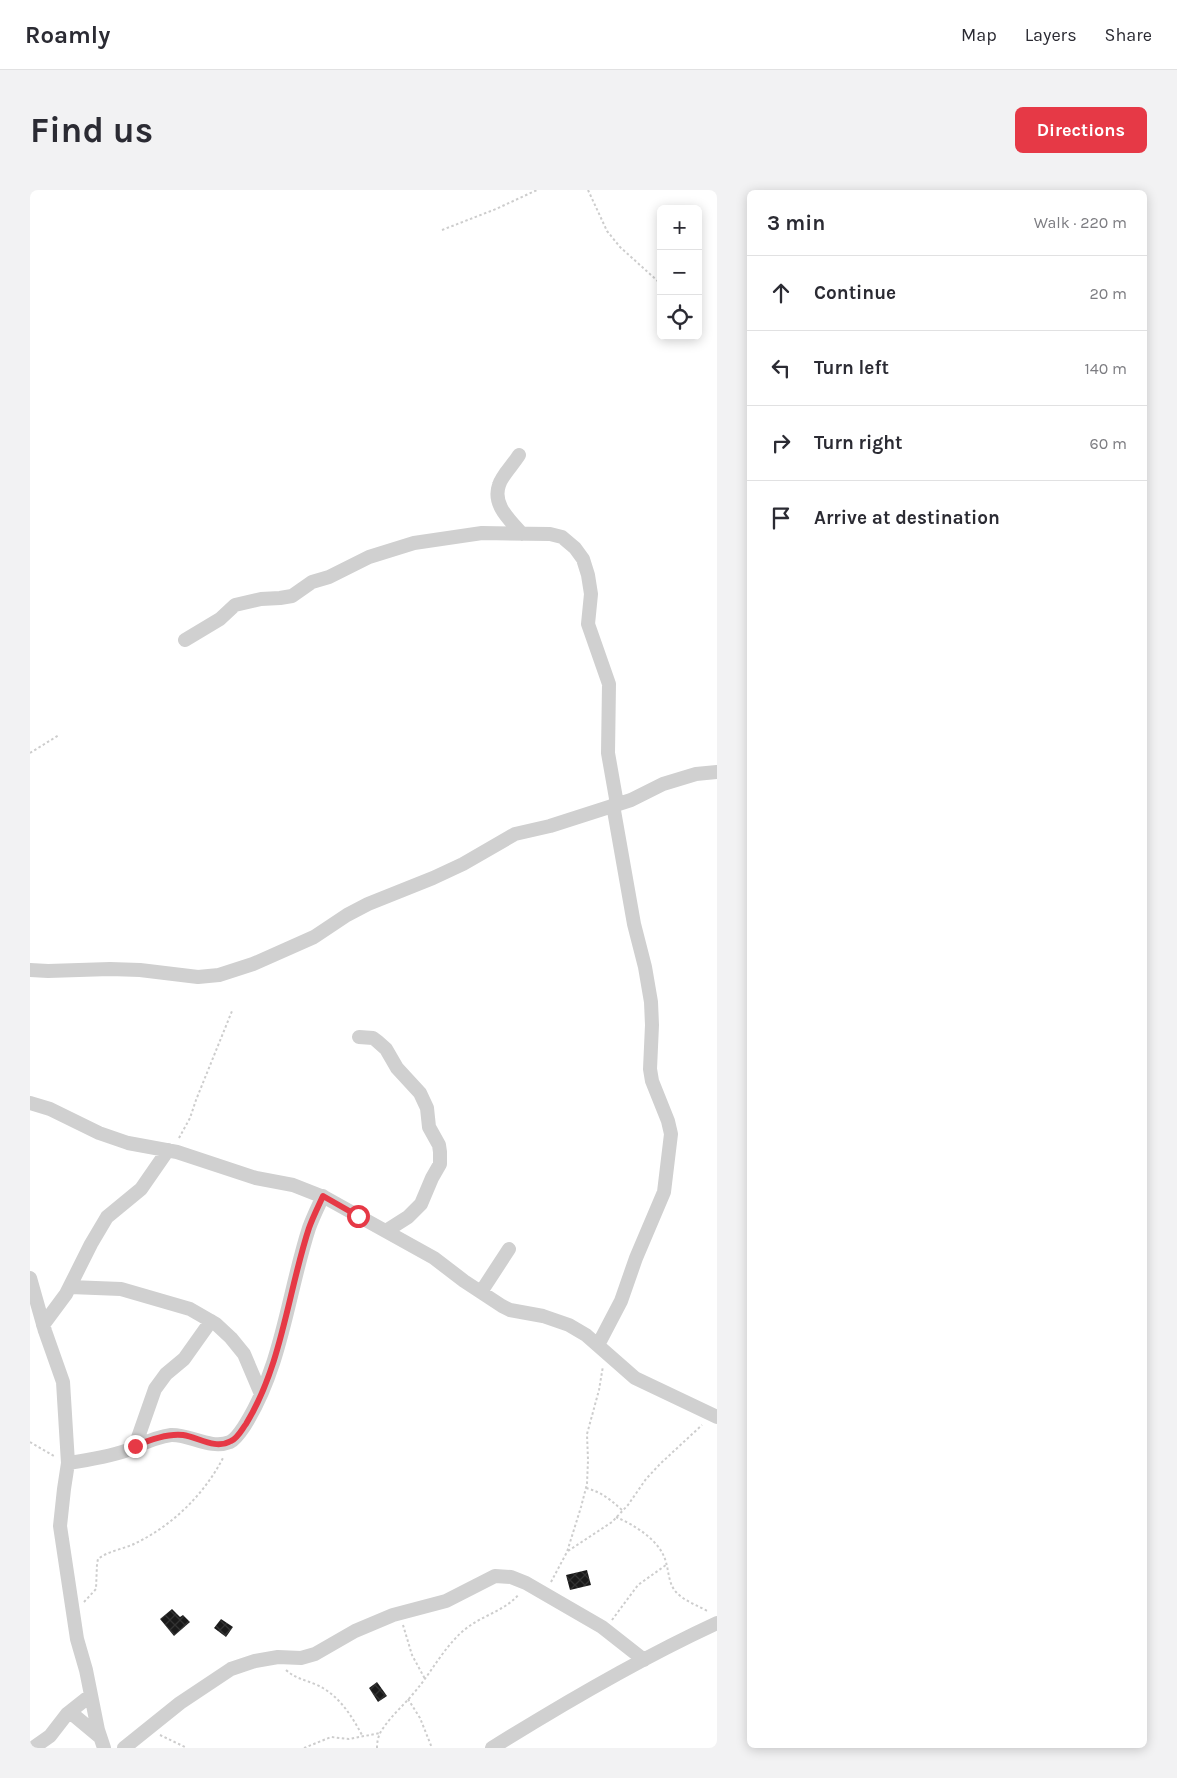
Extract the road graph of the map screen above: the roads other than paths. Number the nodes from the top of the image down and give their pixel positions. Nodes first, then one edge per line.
1 (519, 455) dead end
2 (522, 534) junction
3 (185, 640) dead end
4 (717, 772) edge
5 (615, 805) junction
6 (30, 970) edge
7 (359, 1037) dead end
8 (30, 1103) edge
9 (170, 1151) junction
10 (323, 1196) junction
11 (386, 1231) junction
12 (509, 1249) dead end
13 (30, 1278) edge
14 (70, 1287) junction
15 (481, 1292) junction
16 (211, 1321) junction
17 (43, 1325) junction
18 (601, 1348) junction
19 (261, 1394) junction
20 (715, 1416) edge
21 (135, 1446) junction
22 (68, 1463) junction
23 (714, 1619) edge
24 (644, 1660) junction
25 (90, 1695) junction
26 (70, 1712) junction
27 (102, 1742) edge
28 (32, 1748) edge
29 (124, 1748) edge
30 (492, 1748) edge

1 - 2 street
2 - 3 street
2 - 5 street
4 - 5 street
5 - 6 street
5 - 18 street
7 - 11 street
8 - 9 street
9 - 10 street
9 - 14 street
10 - 11 street
10 - 19 street
11 - 15 street
12 - 15 street
13 - 17 street
14 - 16 street
14 - 17 street
15 - 18 street
16 - 19 street
16 - 21 street
17 - 22 street
18 - 20 street
19 - 21 street
21 - 22 street
22 - 25 street
23 - 24 street
24 - 29 street
24 - 30 street
25 - 26 street
25 - 27 street
26 - 27 street
26 - 28 street

